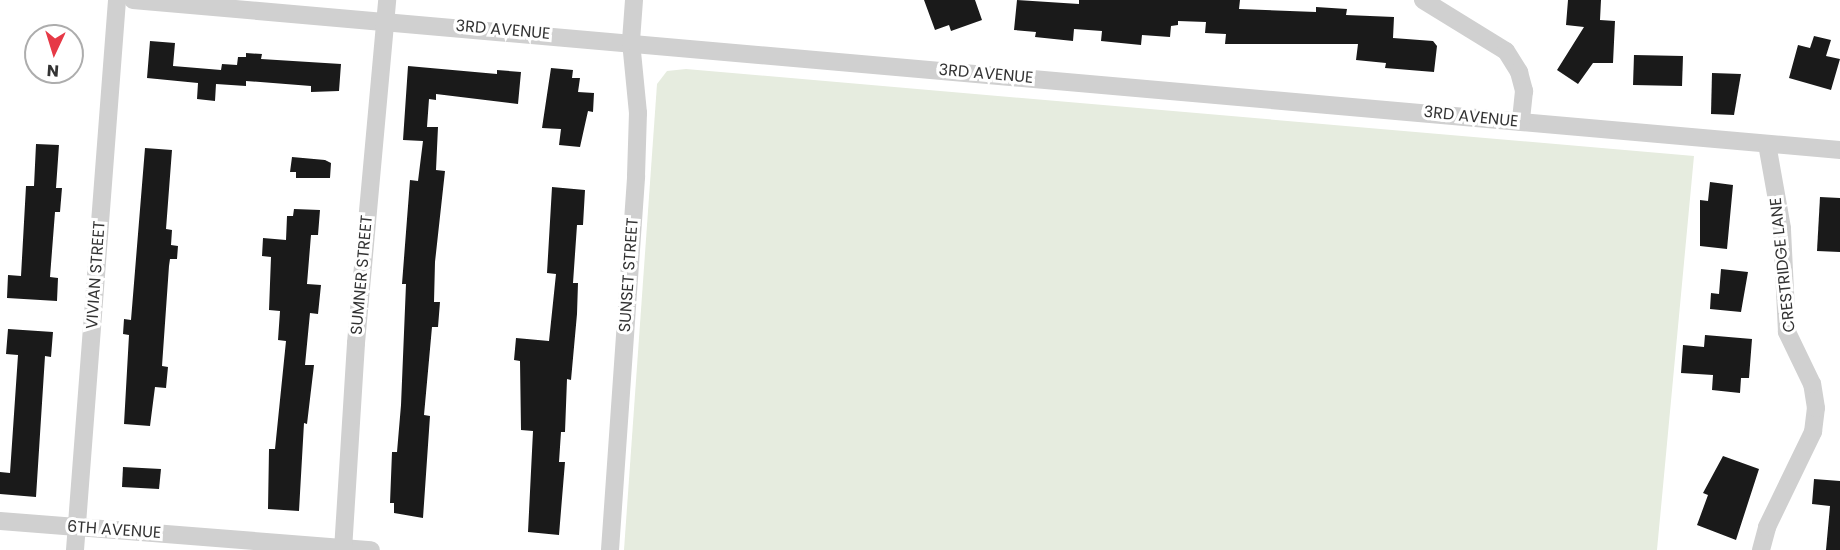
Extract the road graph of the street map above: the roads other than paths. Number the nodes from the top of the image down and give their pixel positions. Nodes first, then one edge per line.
1 (117, 0) edge
2 (133, 0) edge
3 (387, 0) edge
4 (634, 0) edge
5 (1423, 0) edge
6 (251, 4) edge
7 (385, 20) junction
8 (631, 42) junction
9 (1521, 122) junction
10 (1767, 144) junction
11 (1840, 150) edge
12 (0, 521) edge
13 (77, 527) junction
14 (343, 549) edge
15 (75, 550) edge
16 (371, 550) edge
17 (610, 550) edge
18 (1761, 550) edge

1 - 13 street, VIVIAN STREET
2 - 6 street, 3RD AVENUE
3 - 7 street, SUMNER STREET
4 - 8 street, SUNSET STREET
5 - 9 street
6 - 7 street, 3RD AVENUE
7 - 8 street, 3RD AVENUE
7 - 14 street, SUMNER STREET
8 - 9 street, 3RD AVENUE
8 - 17 street, SUNSET STREET
9 - 10 street, 3RD AVENUE
10 - 11 street, 3RD AVENUE
10 - 18 street, CRESTRIDGE LANE
12 - 13 street, 6TH AVENUE
13 - 14 street, 6TH AVENUE
13 - 15 street, VIVIAN STREET
14 - 16 street, 6TH AVENUE

